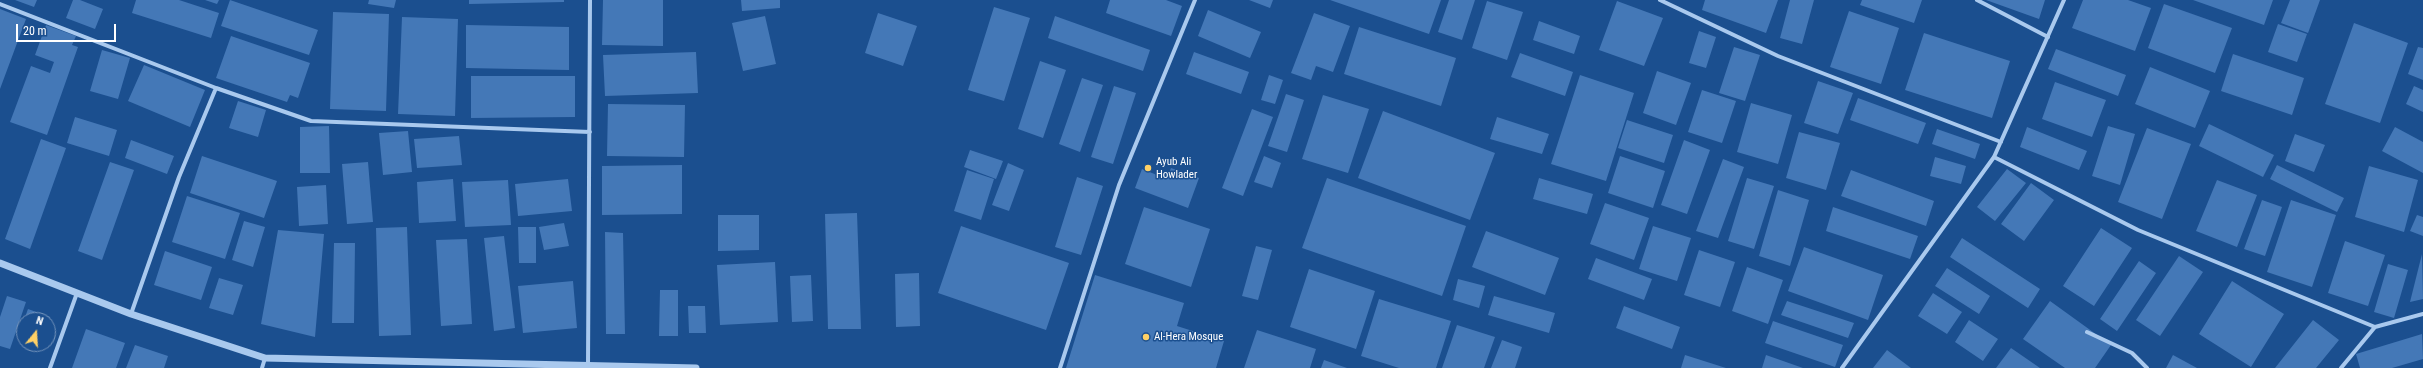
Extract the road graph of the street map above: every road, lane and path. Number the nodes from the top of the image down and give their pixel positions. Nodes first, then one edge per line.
1 (590, 0) edge
2 (1195, 0) edge
3 (1660, 0) edge
4 (1977, 0) edge
5 (2064, 0) edge
6 (0, 4) edge
7 (2048, 37) junction
8 (216, 88) junction
9 (590, 132) junction
10 (2001, 142) junction
11 (1994, 157) junction
12 (0, 263) edge
13 (77, 293) junction
14 (132, 314) junction
15 (2423, 314) edge
16 (2375, 327) junction
17 (2087, 332) dead end
18 (265, 358) junction
19 (588, 364) junction
20 (50, 368) edge
21 (262, 368) edge
22 (696, 368) edge
23 (1060, 368) edge
24 (1842, 368) edge
25 (2147, 368) edge
26 (2341, 368) edge

1 - 9 street
2 - 23 street
3 - 10 street
4 - 7 street
5 - 7 street
6 - 8 street
7 - 10 street
8 - 9 street
8 - 14 street
9 - 19 street
10 - 11 street
11 - 16 street
11 - 24 street
12 - 13 street
13 - 14 street
13 - 20 street
14 - 18 street
15 - 16 street
16 - 26 street
17 - 25 street
18 - 19 street
18 - 21 street
19 - 22 street

